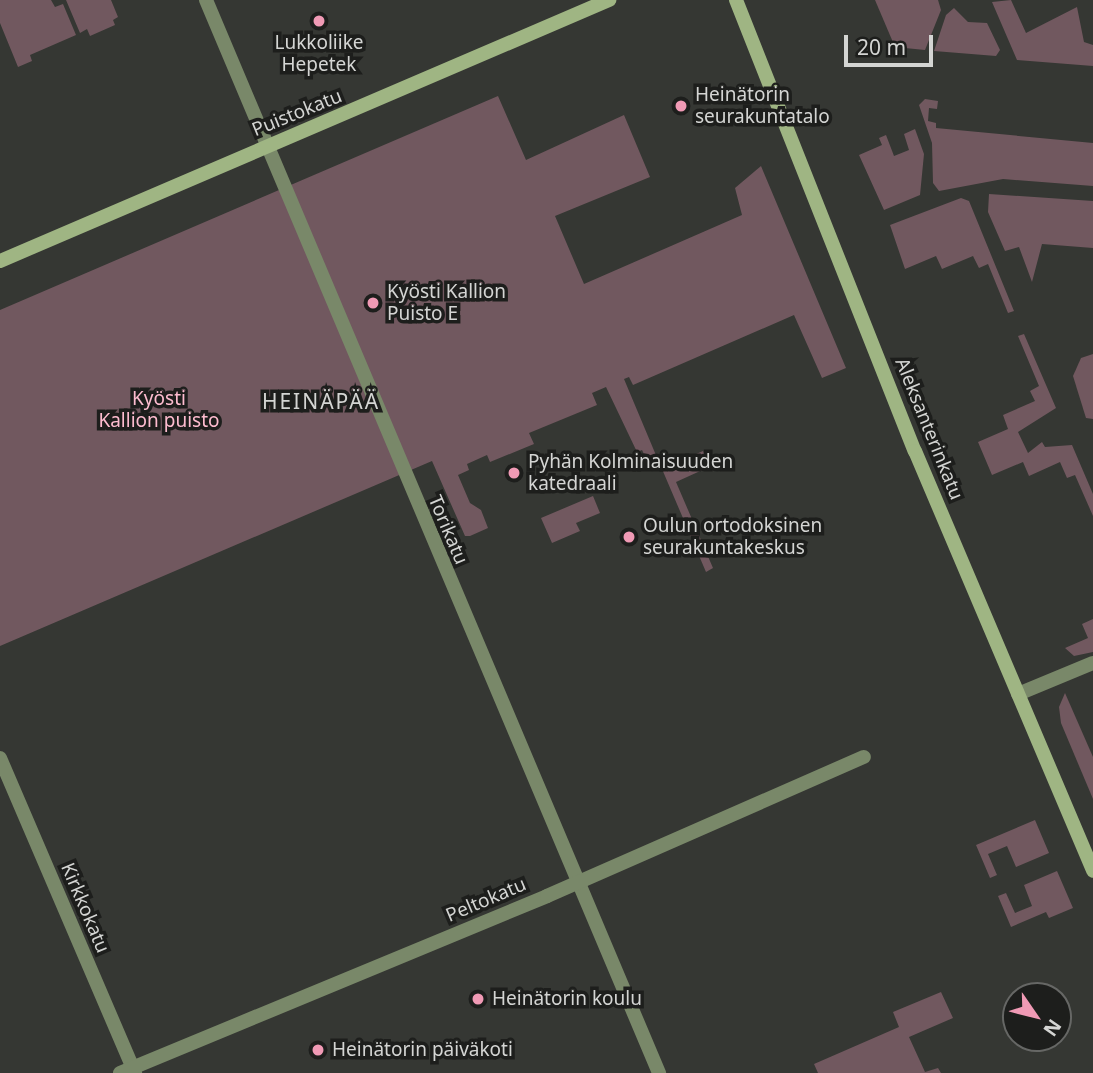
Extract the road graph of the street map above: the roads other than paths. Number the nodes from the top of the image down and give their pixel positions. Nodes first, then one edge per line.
1 (206, 0) edge
2 (609, 0) edge
3 (736, 0) edge
4 (267, 146) junction
5 (0, 261) edge
6 (1093, 663) edge
7 (1018, 694) junction
8 (864, 757) dead end
9 (0, 758) edge
10 (1093, 870) edge
11 (579, 882) junction
12 (129, 1071) edge
13 (659, 1073) edge

1 - 4 street, Torikatu
2 - 4 main road, Puistokatu
3 - 7 main road, Aleksanterinkatu
4 - 5 main road, Puistokatu
4 - 11 street, Torikatu
6 - 7 street
7 - 10 main road, Aleksanterinkatu
8 - 11 street, Peltokatu
9 - 12 street, Kirkkokatu
11 - 12 street, Peltokatu
11 - 13 street, Torikatu

